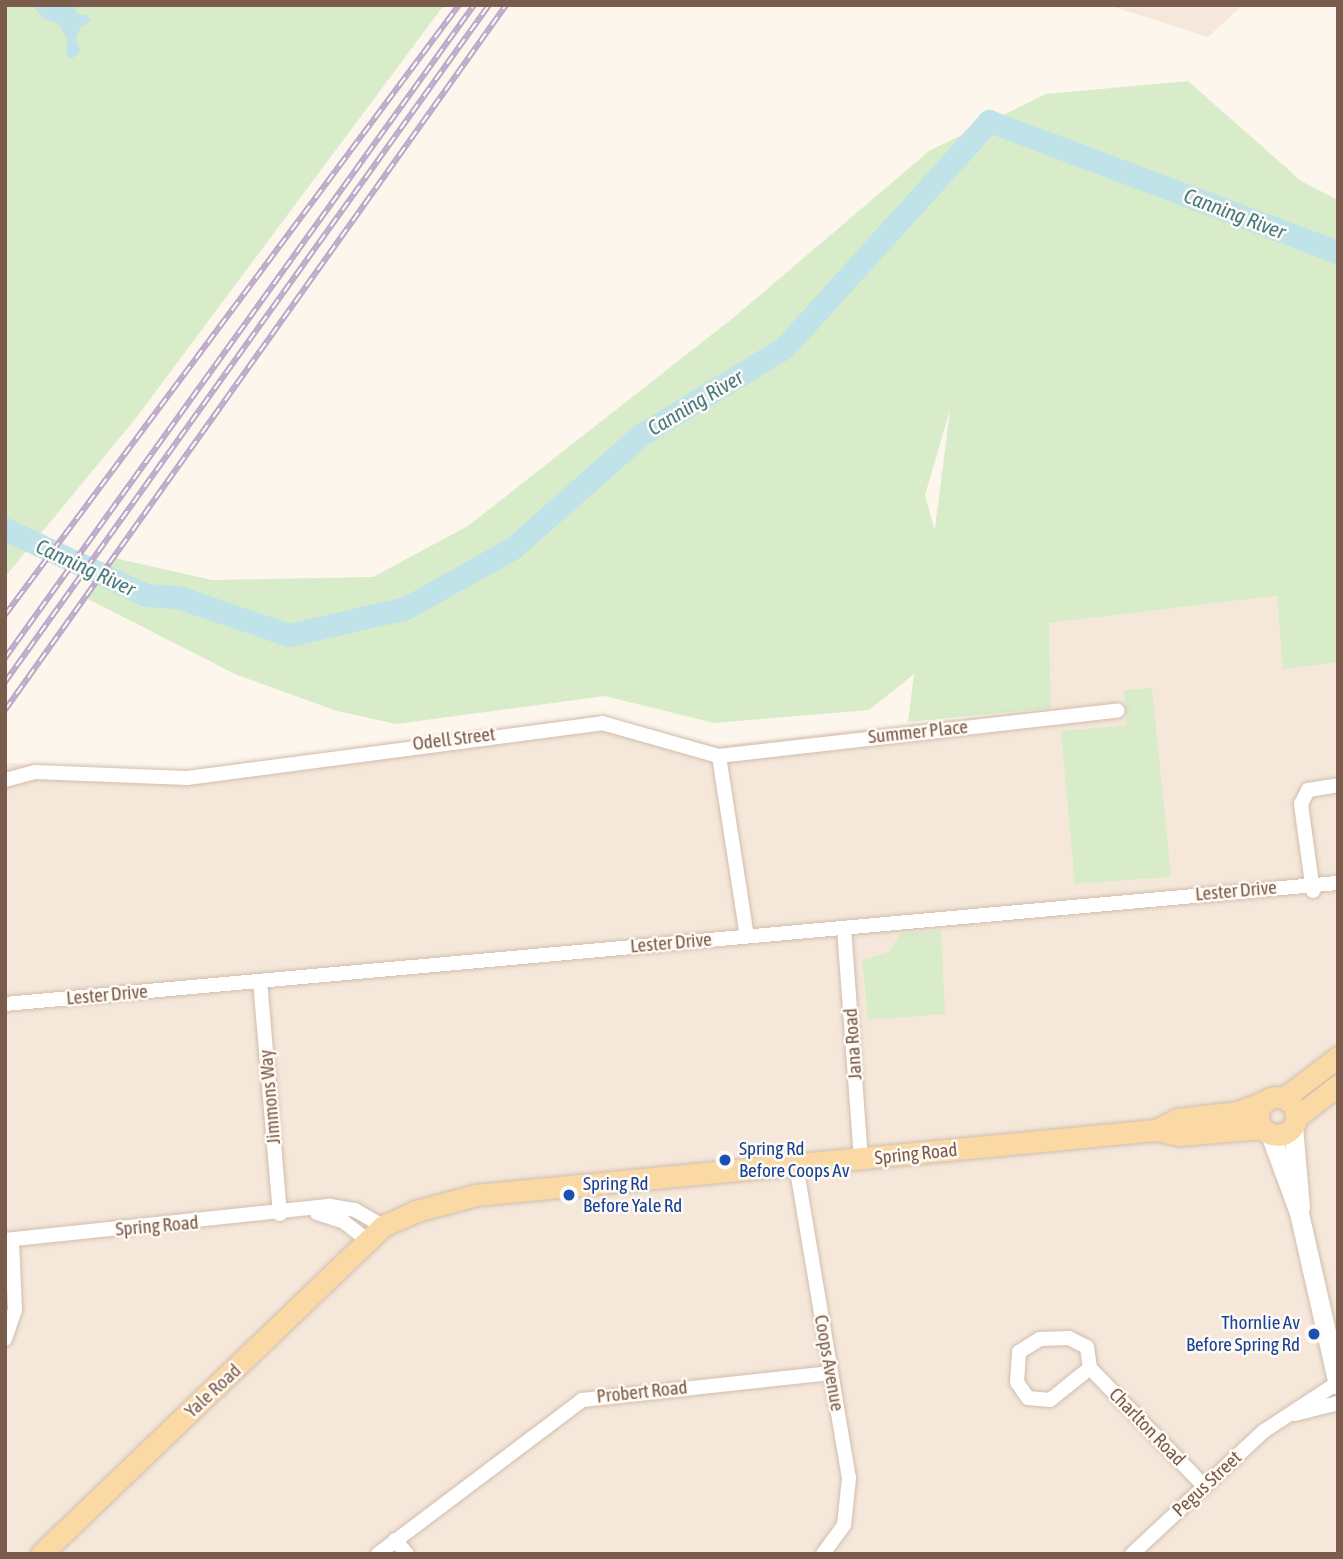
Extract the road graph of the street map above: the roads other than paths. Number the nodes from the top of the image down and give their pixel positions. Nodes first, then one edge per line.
1 (1117, 711) dead end
2 (719, 755) junction
3 (5, 779) edge
4 (1338, 785) edge
5 (1338, 883) edge
6 (1313, 888) junction
7 (844, 928) junction
8 (747, 936) junction
9 (260, 981) junction
10 (5, 1004) edge
11 (1338, 1058) edge
12 (1338, 1085) edge
13 (1273, 1100) junction
14 (1295, 1122) junction
15 (1156, 1130) junction
16 (1266, 1131) junction
17 (861, 1160) junction
18 (796, 1165) junction
19 (308, 1211) junction
20 (1299, 1213) junction
21 (280, 1214) junction
22 (375, 1233) junction
23 (9, 1240) edge
24 (5, 1339) edge
25 (1090, 1368) junction
26 (831, 1373) junction
27 (1337, 1384) edge
28 (1338, 1403) edge
29 (1283, 1417) junction
30 (1204, 1486) junction
31 (395, 1540) junction
32 (41, 1554) edge
33 (378, 1554) edge
34 (407, 1554) edge
35 (823, 1554) edge
36 (1132, 1554) edge

1 - 2 street, Summer Place
2 - 3 street, Odell Street
2 - 8 street
4 - 6 street
5 - 6 street, Lester Drive
6 - 7 street, Lester Drive
7 - 8 street, Lester Drive
7 - 17 street, Jana Road
8 - 9 street, Lester Drive
9 - 10 street, Lester Drive
9 - 21 street, Jimmons Way
11 - 13 main road, Spring Road
12 - 14 main road, Spring Road
13 - 14 main road
13 - 15 main road, Spring Road
13 - 16 main road
14 - 16 main road, Spring Road
14 - 20 main road
15 - 16 main road, Spring Road
15 - 17 main road, Spring Road
16 - 20 main road
17 - 18 main road, Spring Road
18 - 22 main road, Spring Road
18 - 26 street, Coops Avenue
19 - 21 street, Spring Road
19 - 22 street, Spring Road
19 - 22 street, Spring Road
20 - 27 main road
21 - 23 street, Spring Road
22 - 32 main road, Yale Road
23 - 24 street
25 - 25 street
25 - 30 street, Charlton Road
26 - 31 street, Probert Road
26 - 35 street, Coops Avenue
27 - 29 street, Pegus Street
28 - 29 street, Pegus Street
29 - 30 street, Pegus Street
30 - 36 street, Pegus Street
31 - 33 street, Probert Road
31 - 34 street

